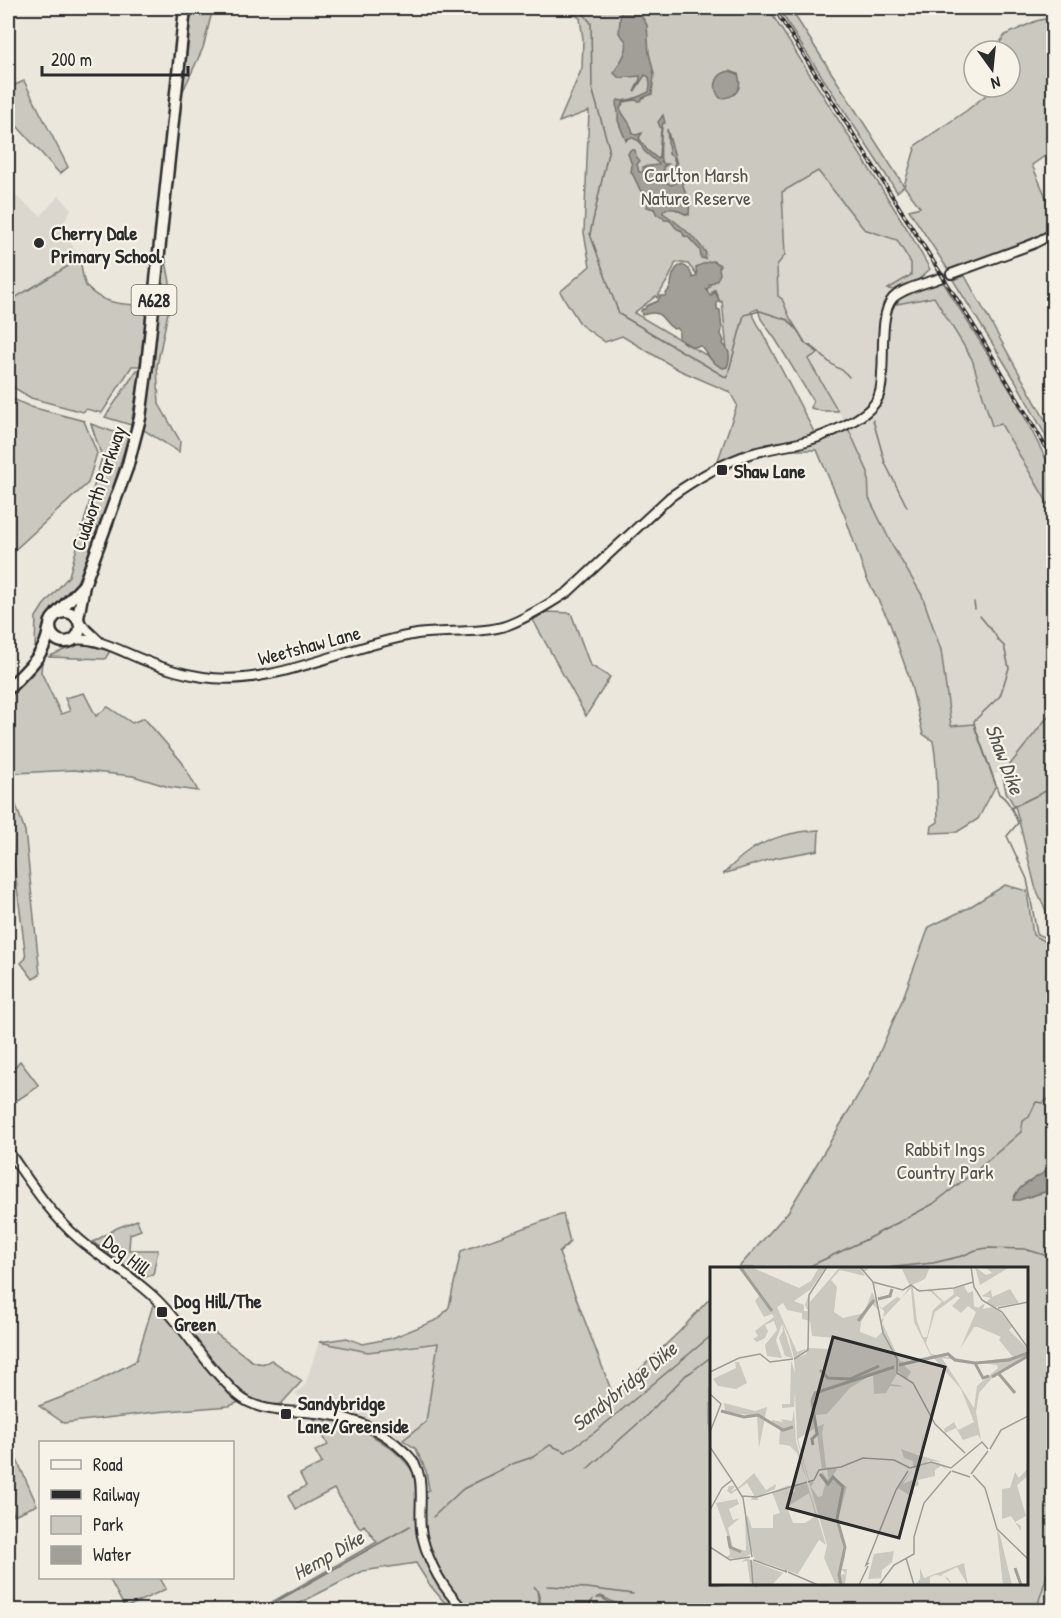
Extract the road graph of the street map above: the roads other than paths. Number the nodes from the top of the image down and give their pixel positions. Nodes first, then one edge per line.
1 (185, 8) edge
2 (1053, 233) edge
3 (951, 274) dead end
4 (939, 278) dead end
5 (84, 585) junction
6 (54, 615) junction
7 (79, 620) junction
8 (49, 629) junction
9 (70, 641) junction
10 (100, 642) junction
11 (37, 659) junction
12 (8, 689) edge
13 (8, 1151) edge
14 (464, 1611) edge

1 - 5 highway, Cudworth Parkway / A628
2 - 3 street
4 - 10 street, Weetshaw Lane
5 - 6 highway, Cudworth Parkway / A628
5 - 7 highway, Cudworth Parkway / A628
6 - 7 highway
6 - 8 highway, Cudworth Parkway / A628
7 - 9 highway, Cudworth Parkway / A628
7 - 10 street, Weetshaw Lane
8 - 9 highway
8 - 11 highway, Cudworth Parkway / A628
9 - 10 street, Weetshaw Lane
9 - 11 highway, Cudworth Parkway / A628
11 - 12 highway, Cudworth Parkway / A628
13 - 14 street, Dog Hill

